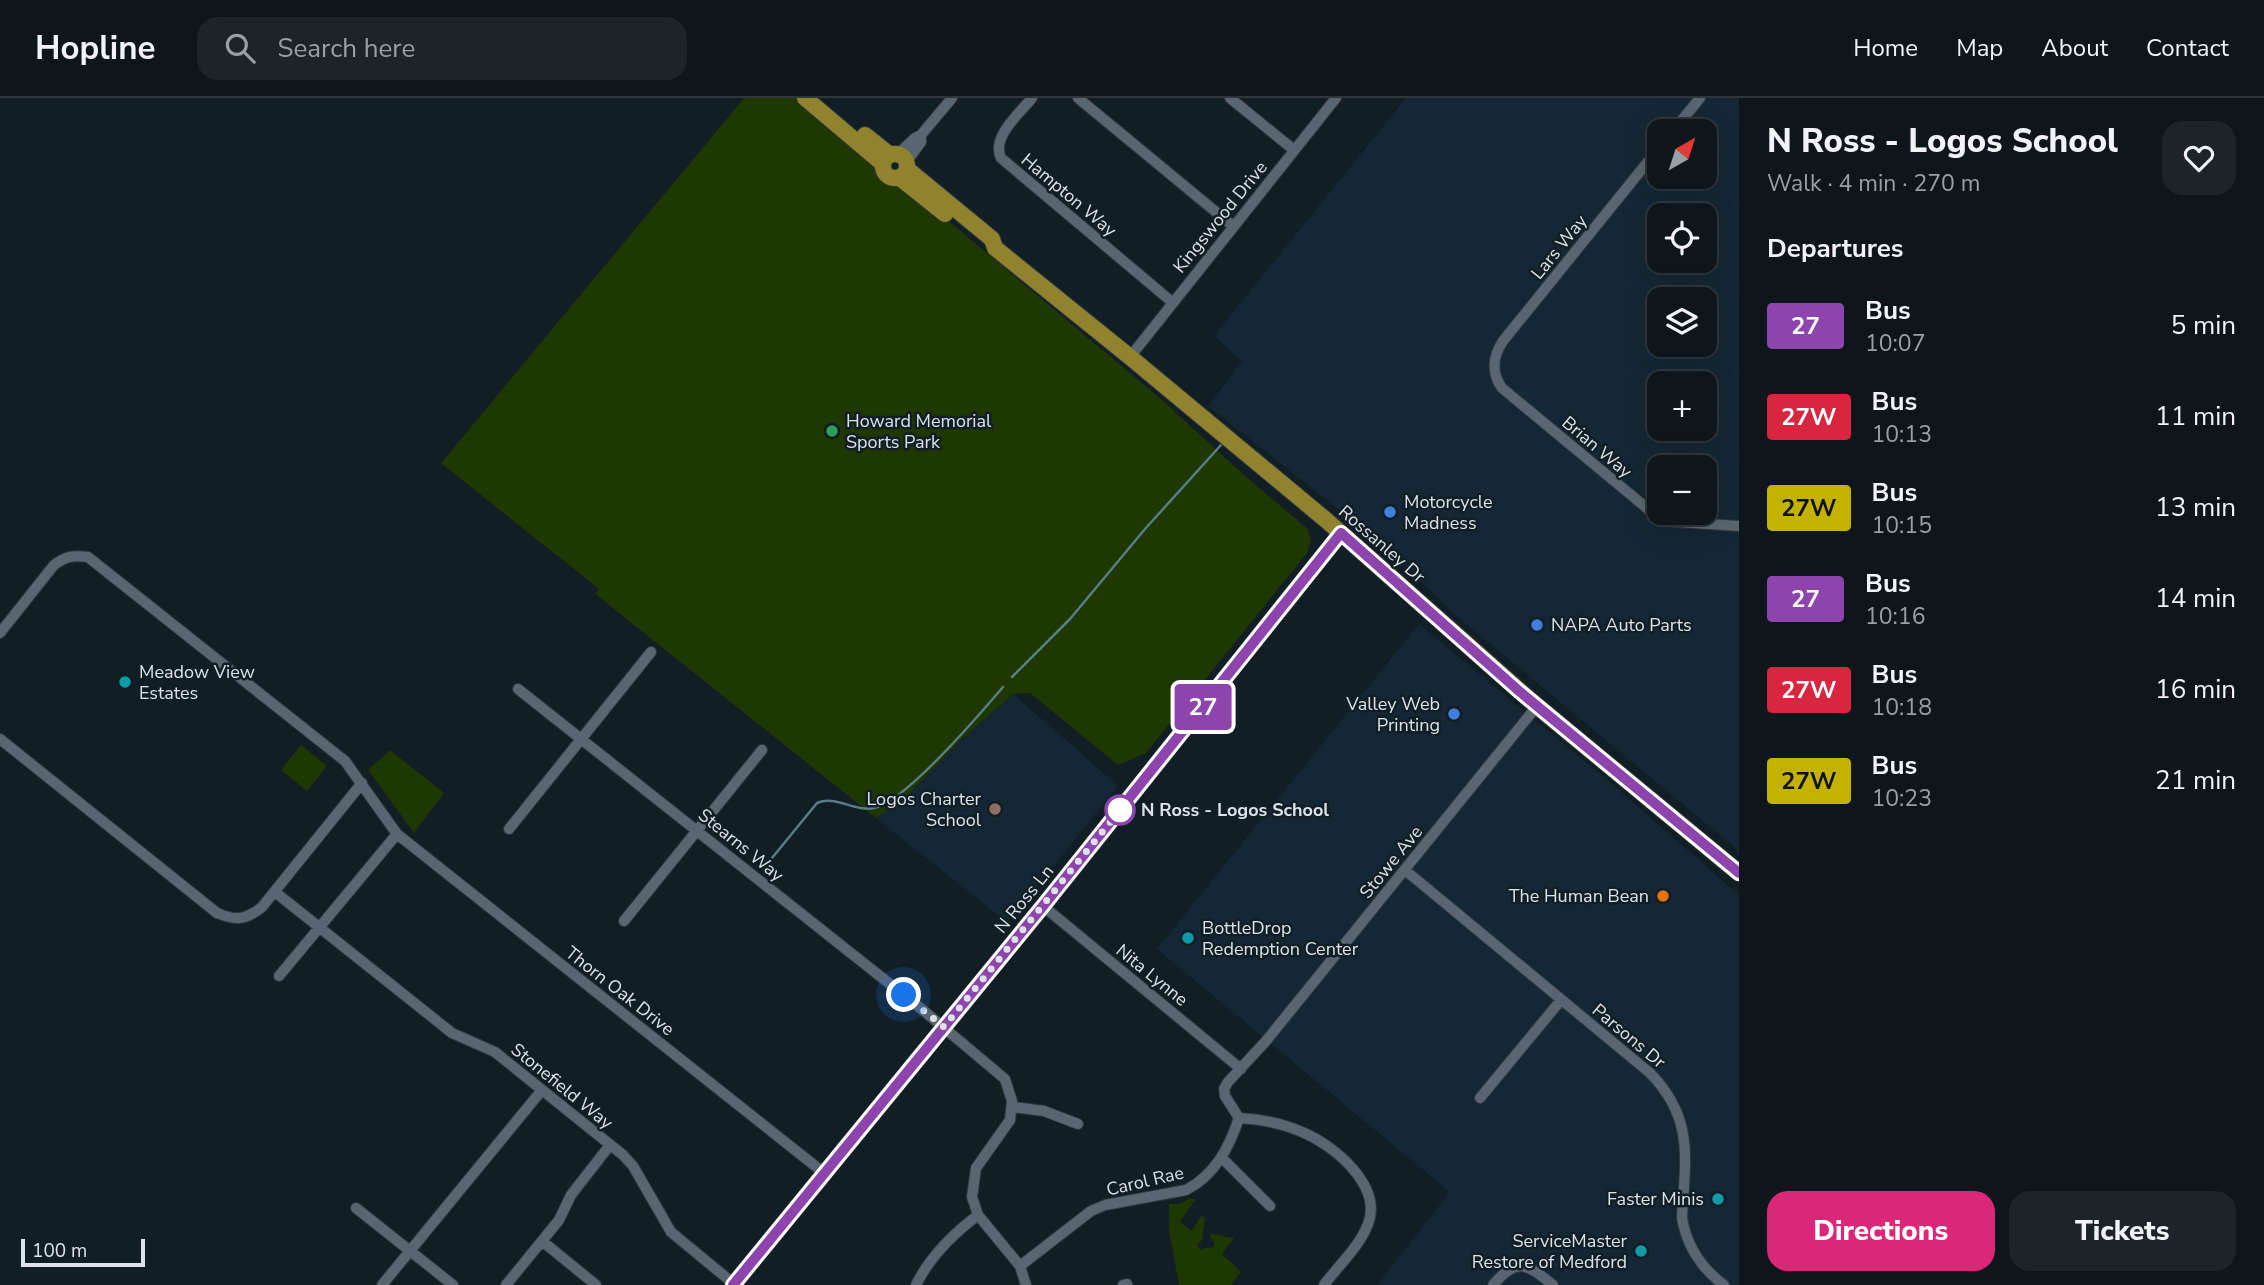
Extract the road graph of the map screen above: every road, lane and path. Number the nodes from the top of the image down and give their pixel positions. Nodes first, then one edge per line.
1 (805, 98) edge
2 (820, 98) edge
3 (952, 98) edge
4 (1032, 98) edge
5 (1078, 98) edge
6 (1230, 98) edge
7 (1336, 98) edge
8 (1700, 98) edge
9 (1683, 119) edge
10 (1294, 150) junction
11 (898, 163) junction
12 (1647, 163) edge
13 (1233, 226) junction
14 (1172, 302) junction
15 (1130, 357) junction
16 (1495, 370) joint
17 (1739, 526) edge
18 (1341, 533) junction
19 (0, 632) edge
20 (651, 652) dead end
21 (518, 689) dead end
22 (1537, 706) junction
23 (581, 738) junction
24 (0, 739) edge
25 (762, 750) dead end
26 (362, 783) junction
27 (509, 829) dead end
28 (697, 830) junction
29 (397, 834) junction
30 (1405, 870) junction
31 (1739, 873) edge
32 (275, 892) junction
33 (1043, 906) junction
34 (624, 921) dead end
35 (320, 926) junction
36 (279, 976) dead end
37 (1561, 1000) junction
38 (944, 1027) junction
39 (1241, 1069) junction
40 (542, 1090) junction
41 (1480, 1098) dead end
42 (1013, 1107) junction
43 (1240, 1118) junction
44 (1078, 1124) dead end
45 (610, 1145) junction
46 (1222, 1158) junction
47 (824, 1173) junction
48 (1270, 1206) dead end
49 (356, 1208) dead end
50 (978, 1215) junction
51 (542, 1241) junction
52 (410, 1251) junction
53 (1020, 1266) junction
54 (733, 1284) edge
55 (382, 1285) edge
56 (453, 1285) edge
57 (506, 1285) edge
58 (596, 1285) edge
59 (916, 1285) edge
60 (1026, 1285) edge
61 (1324, 1285) edge
62 (1493, 1285) edge
63 (1553, 1285) edge
64 (1724, 1285) edge

1 - 11 main road
2 - 11 main road
3 - 11 street
4 - 14 street, Hampton Way
5 - 13 street
6 - 10 street
7 - 10 street, Kingswood Drive
8 - 9 street
10 - 13 street, Kingswood Drive
11 - 15 main road, Rossanley Dr
12 - 16 street, Lars Way
13 - 14 street, Kingswood Drive
14 - 15 street, Kingswood Drive
15 - 18 main road, Rossanley Dr
16 - 17 street, Brian Way
18 - 22 main road, Rossanley Dr
18 - 33 main road, N Ross Ln
19 - 26 street, Thorn Oak Drive
20 - 23 street
21 - 23 street, Stearns Way
22 - 30 street, Stowe Ave
22 - 31 main road, Rossanley Dr
23 - 27 street
23 - 28 street, Stearns Way
24 - 32 street
25 - 28 street
26 - 29 street, Thorn Oak Drive
26 - 32 street
28 - 34 street
28 - 38 street, Stearns Way
29 - 35 street
29 - 47 street, Thorn Oak Drive
30 - 37 street, Parsons Dr
30 - 39 street, Stowe Ave
32 - 35 street, Stonefield Way
33 - 38 main road, N Ross Ln
33 - 39 street, Nita Lynne
35 - 36 street
35 - 40 street, Stonefield Way
37 - 41 street
37 - 64 street, Parsons Dr
38 - 42 street, Stearns Way
38 - 47 main road, N Ross Ln
39 - 43 street
40 - 45 street, Stonefield Way
40 - 52 street
42 - 44 street
42 - 50 street
43 - 46 street, Carol Rae
43 - 61 street
45 - 51 street
45 - 54 street, Stonefield Way
46 - 48 street
46 - 53 street, Carol Rae
47 - 54 main road, N Ross Ln
49 - 52 street
50 - 53 street
50 - 59 street
51 - 57 street
51 - 58 street
52 - 55 street
52 - 56 street
53 - 60 street
62 - 63 street

